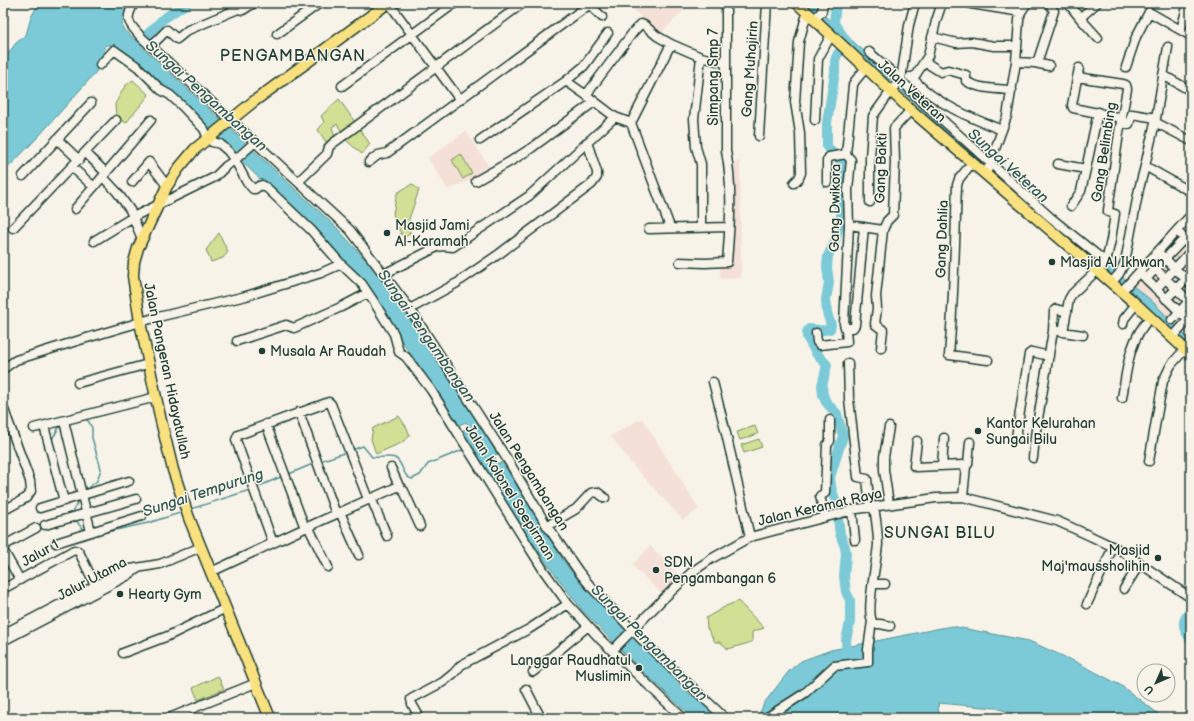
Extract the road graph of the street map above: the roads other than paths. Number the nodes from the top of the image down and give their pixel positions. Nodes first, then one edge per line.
1 (134, 3) edge
2 (254, 3) edge
3 (320, 3) edge
4 (388, 3) edge
5 (455, 3) edge
6 (523, 3) edge
7 (726, 3) edge
8 (767, 3) edge
9 (797, 3) edge
10 (823, 3) edge
11 (915, 3) edge
12 (942, 3) edge
13 (1026, 3) edge
14 (1068, 3) edge
15 (1098, 3) edge
16 (1188, 3) edge
17 (589, 4) edge
18 (971, 4) edge
19 (1050, 4) edge
20 (1021, 12) junction
21 (815, 16) junction
22 (602, 17) dead end
23 (1080, 18) junction
24 (1181, 30) junction
25 (608, 33) dead end
26 (277, 34) dead end
27 (412, 35) junction
28 (831, 35) junction
29 (1191, 36) edge
30 (932, 37) junction
31 (1098, 38) dead end
32 (145, 41) junction
33 (671, 44) junction
34 (1016, 46) junction
35 (1168, 47) dead end
36 (869, 52) dead end
37 (701, 57) junction
38 (102, 59) dead end
39 (925, 62) junction
40 (1016, 62) junction
41 (725, 63) junction
42 (1037, 63) junction
43 (1049, 66) dead end
44 (436, 67) junction
45 (1126, 67) dead end
46 (866, 68) junction
47 (1079, 68) dead end
48 (903, 71) junction
49 (1163, 75) junction
50 (1077, 78) junction
51 (913, 79) junction
52 (566, 81) junction
53 (900, 81) junction
54 (342, 86) dead end
55 (892, 90) junction
56 (1012, 90) junction
57 (1191, 92) edge
58 (586, 95) junction
59 (460, 100) junction
60 (594, 102) junction
61 (91, 103) dead end
62 (911, 110) junction
63 (1098, 112) junction
64 (615, 117) junction
65 (116, 120) dead end
66 (151, 120) dead end
67 (815, 120) dead end
68 (1121, 120) junction
69 (1155, 120) junction
70 (229, 121) junction
71 (631, 123) junction
72 (1002, 130) junction
73 (758, 136) dead end
74 (210, 137) junction
75 (57, 139) junction
76 (480, 140) dead end
77 (1191, 140) edge
78 (587, 142) junction
79 (253, 144) junction
80 (86, 153) junction
81 (844, 154) junction
82 (79, 160) junction
83 (236, 160) junction
84 (369, 162) dead end
85 (972, 163) junction
86 (1058, 164) dead end
87 (1145, 166) junction
88 (72, 167) junction
89 (988, 168) junction
90 (1086, 169) junction
91 (104, 175) junction
92 (23, 176) dead end
93 (476, 181) dead end
94 (132, 182) dead end
95 (298, 182) junction
96 (827, 182) dead end
97 (794, 183) dead end
98 (167, 186) junction
99 (94, 187) junction
100 (1191, 192) edge
101 (870, 202) dead end
102 (157, 206) junction
103 (1071, 206) dead end
104 (75, 209) dead end
105 (1191, 215) edge
106 (133, 217) junction
107 (849, 225) junction
108 (670, 227) junction
109 (701, 227) junction
110 (729, 227) junction
111 (864, 227) junction
112 (13, 228) dead end
113 (649, 229) dead end
114 (883, 230) junction
115 (1176, 231) junction
116 (142, 239) junction
117 (1184, 239) junction
118 (94, 241) dead end
119 (1191, 245) edge
120 (1157, 251) junction
121 (1191, 251) edge
122 (1165, 259) junction
123 (680, 262) dead end
124 (1148, 262) junction
125 (341, 264) junction
126 (1103, 266) junction
127 (1175, 268) junction
128 (1155, 269) junction
129 (1138, 272) junction
130 (384, 274) junction
131 (1115, 279) junction
132 (1146, 279) junction
133 (1165, 279) junction
134 (1189, 279) edge
135 (1125, 287) junction
136 (1156, 289) junction
137 (1176, 289) junction
138 (368, 293) junction
139 (1166, 299) junction
140 (1190, 301) edge
141 (1136, 304) junction
142 (410, 309) junction
143 (1066, 312) junction
144 (1179, 312) junction
145 (1150, 318) junction
146 (1189, 319) edge
147 (1172, 320) dead end
148 (140, 322) junction
149 (1123, 324) dead end
150 (846, 330) junction
151 (1053, 331) junction
152 (1063, 332) junction
153 (816, 333) dead end
154 (1083, 335) dead end
155 (1174, 337) junction
156 (237, 341) dead end
157 (881, 348) dead end
158 (1188, 352) edge
159 (1049, 356) junction
160 (988, 360) dead end
161 (848, 363) dead end
162 (148, 364) junction
163 (3, 369) edge
164 (713, 382) dead end
165 (78, 383) dead end
166 (156, 397) junction
167 (1122, 398) dead end
168 (3, 407) edge
169 (299, 412) junction
170 (830, 420) dead end
171 (64, 421) junction
172 (266, 424) junction
173 (44, 426) junction
174 (889, 426) dead end
175 (34, 428) dead end
176 (1016, 437) dead end
177 (944, 438) dead end
178 (916, 441) dead end
179 (970, 442) dead end
180 (1033, 458) dead end
181 (1149, 461) dead end
182 (942, 466) junction
183 (966, 466) junction
184 (391, 468) dead end
185 (129, 481) dead end
186 (399, 486) junction
187 (82, 495) junction
188 (605, 498) dead end
189 (963, 498) junction
190 (136, 499) dead end
191 (369, 499) junction
192 (64, 501) junction
193 (3, 502) edge
194 (890, 504) junction
195 (872, 507) junction
196 (40, 508) dead end
197 (852, 510) junction
198 (86, 513) junction
199 (338, 513) junction
200 (142, 516) dead end
201 (825, 517) junction
202 (45, 525) dead end
203 (420, 526) dead end
204 (547, 526) junction
205 (306, 527) junction
206 (36, 528) dead end
207 (91, 532) junction
208 (387, 536) dead end
209 (750, 537) junction
210 (855, 540) dead end
211 (56, 543) dead end
212 (274, 543) junction
213 (3, 546) edge
214 (201, 547) junction
215 (1113, 547) junction
216 (3, 550) edge
217 (360, 555) dead end
218 (1140, 563) junction
219 (328, 567) dead end
220 (211, 572) junction
221 (20, 580) junction
222 (873, 584) junction
223 (885, 584) dead end
224 (3, 589) edge
225 (97, 589) junction
226 (1124, 590) dead end
227 (1191, 598) edge
228 (568, 604) junction
229 (1087, 604) dead end
230 (226, 608) junction
231 (43, 616) junction
232 (872, 624) junction
233 (890, 626) dead end
234 (587, 627) junction
235 (632, 631) junction
236 (3, 634) edge
237 (3, 641) edge
238 (614, 649) junction
239 (122, 653) dead end
240 (533, 672) dead end
241 (256, 683) junction
242 (526, 689) dead end
243 (169, 718) edge
244 (270, 718) edge
245 (420, 718) edge
246 (541, 718) edge
247 (683, 718) edge
248 (725, 718) edge
249 (766, 718) edge

1 - 32 street, Jalan Pengambangan
2 - 32 street
3 - 26 street
4 - 27 street
4 - 70 main road, Jalan Pangeran Hidayatullah
5 - 27 street
6 - 44 street
7 - 41 street, Simpang Smp 7
8 - 73 street, Gang Muhajirin
9 - 21 main road, Jalan Veteran
10 - 21 street
11 - 48 street
12 - 30 street
13 - 20 street
14 - 23 street
15 - 23 street
16 - 24 street
17 - 22 street
17 - 59 street
18 - 20 street
19 - 42 street
20 - 34 street
21 - 28 main road, Jalan Veteran
21 - 97 street
23 - 31 street
24 - 29 street
24 - 45 street
25 - 52 street
27 - 44 street
27 - 54 street
28 - 46 main road, Jalan Veteran
28 - 67 street
30 - 34 street
30 - 39 street
32 - 70 street, Jalan Pengambangan
33 - 37 street
33 - 58 street
33 - 71 street
34 - 40 street
35 - 49 street
36 - 53 street
37 - 41 street
37 - 109 street
38 - 74 street
39 - 51 street
39 - 56 street
40 - 42 street
40 - 56 street
41 - 110 street, Simpang Smp 7
42 - 43 street
44 - 59 street
44 - 95 street
46 - 55 main road, Jalan Veteran
46 - 81 street, Gang Dwikora
47 - 50 street
48 - 51 street
48 - 53 street
49 - 57 street
49 - 69 street
50 - 63 street
50 - 68 street, Gang Belimbing
51 - 72 street
52 - 58 street
52 - 76 street
53 - 55 street
53 - 89 street
55 - 62 main road, Jalan Veteran
55 - 101 street
56 - 72 street
58 - 60 street
59 - 84 street
60 - 64 street
60 - 93 street
61 - 75 street
62 - 85 main road, Jalan Veteran
62 - 114 street, Gang Bakti
63 - 68 street
63 - 90 street
64 - 71 street
64 - 78 street
65 - 80 street
66 - 91 street
68 - 69 street
68 - 126 street, Gang Belimbing
69 - 77 street
69 - 87 street
70 - 74 main road, Jalan Pangeran Hidayatullah
70 - 79 street, Jalan Pengambangan
71 - 108 street
72 - 89 street
74 - 83 street, Jalan Kolonel Soepirman
74 - 98 main road, Jalan Pangeran Hidayatullah
75 - 82 street
75 - 92 street
78 - 130 street
78 - 142 street
79 - 83 street
79 - 95 street, Jalan Pengambangan
80 - 82 street
80 - 91 street
81 - 96 street
81 - 107 street, Gang Dwikora
82 - 88 street
83 - 102 street
83 - 125 street, Jalan Kolonel Soepirman
85 - 89 main road, Jalan Veteran
85 - 160 street, Gang Dahlia
86 - 90 street
87 - 100 street
87 - 131 street
88 - 99 street
88 - 112 street
89 - 126 main road, Jalan Veteran
90 - 103 street
91 - 99 street
91 - 106 street
94 - 98 street
95 - 130 street, Jalan Pengambangan
98 - 102 main road, Jalan Pangeran Hidayatullah
99 - 104 street
102 - 106 street
102 - 116 main road, Jalan Pangeran Hidayatullah
105 - 115 street
106 - 116 street
106 - 118 street
107 - 111 street
107 - 150 street, Gang Dwikora
108 - 109 street
108 - 113 street
109 - 110 street
110 - 123 street, Simpang Smp 7
111 - 114 street
111 - 150 street
114 - 157 street
115 - 117 street
115 - 120 street
116 - 148 main road, Jalan Pangeran Hidayatullah
117 - 119 street
117 - 122 street
120 - 122 street
120 - 124 street
121 - 127 street
122 - 127 street
122 - 128 street
124 - 128 street
124 - 129 street
125 - 138 street, Jalan Kolonel Soepirman
125 - 148 street
126 - 131 main road, Jalan Veteran
126 - 143 street
127 - 133 street
127 - 134 street
128 - 132 street
128 - 133 street
129 - 132 street
129 - 135 street
130 - 142 street, Jalan Pengambangan
131 - 135 main road, Jalan Veteran
132 - 136 street
133 - 136 street
133 - 137 street
134 - 137 street
135 - 141 main road, Jalan Veteran
136 - 139 street
137 - 139 street
137 - 140 street
138 - 156 street
138 - 228 street, Jalan Kolonel Soepirman
139 - 144 street
140 - 144 street
141 - 145 main road, Jalan Veteran
141 - 149 street
142 - 204 street, Jalan Pengambangan
143 - 151 street
143 - 152 street
144 - 146 street
144 - 147 street
145 - 155 main road, Jalan Veteran
145 - 167 street
146 - 155 street
148 - 162 main road, Jalan Pangeran Hidayatullah
148 - 163 street
150 - 153 street, Gang Dwikora
151 - 152 street
151 - 159 street
152 - 154 street
155 - 158 main road, Jalan Veteran
158 - 181 street
159 - 176 street
159 - 180 street
161 - 195 street
162 - 165 street
162 - 166 main road, Jalan Pangeran Hidayatullah
164 - 209 street
166 - 171 street
166 - 214 main road, Jalan Pangeran Hidayatullah
168 - 193 street
169 - 172 street
169 - 191 street
169 - 199 street
170 - 201 street
171 - 173 street
171 - 187 street
172 - 205 street
172 - 212 street
173 - 175 street
173 - 192 street
174 - 194 street
177 - 182 street
178 - 182 street
179 - 183 street
182 - 183 street
183 - 189 street
184 - 186 street
185 - 187 street
186 - 191 street
186 - 203 street
187 - 192 street
187 - 198 street
188 - 204 street
189 - 194 street, Jalan Keramat Raya
189 - 215 street, Jalan Keramat Raya
190 - 198 street
191 - 199 street
191 - 208 street
192 - 196 street
194 - 195 street, Jalan Keramat Raya
195 - 197 street, Jalan Keramat Raya
195 - 222 street
197 - 201 street, Jalan Keramat Raya
197 - 210 street
198 - 202 street
198 - 207 street
199 - 205 street
199 - 217 street
200 - 207 street
201 - 209 street, Jalan Keramat Raya
204 - 235 street, Jalan Pengambangan
205 - 212 street
205 - 219 street
206 - 213 street
207 - 211 street
209 - 235 street, Jalan Keramat Raya
212 - 220 street
214 - 220 main road, Jalan Pangeran Hidayatullah
214 - 225 street, Jalur Utama
215 - 218 street, Jalan Keramat Raya
215 - 229 street
216 - 221 street
218 - 226 street
218 - 227 street, Jalan Keramat Raya
220 - 230 main road, Jalan Pangeran Hidayatullah
221 - 224 street, Jalur 1
221 - 225 street, Jalur 1
222 - 223 street
222 - 232 street
225 - 231 street, Jalur Utama
228 - 234 street, Jalan Kolonel Soepirman
228 - 245 street
230 - 239 street
230 - 241 main road, Jalan Pangeran Hidayatullah
231 - 236 street, Jalur Utama
231 - 237 street, Jalur Utama
232 - 233 street
232 - 249 street
234 - 238 street, Jalan Kolonel Soepirman
234 - 240 street
235 - 238 street, Jalan Keramat Raya
235 - 248 street, Jalan Pengambangan
238 - 247 street, Jalan Kolonel Soepirman
241 - 243 street
241 - 244 main road, Jalan Pangeran Hidayatullah
242 - 246 street

